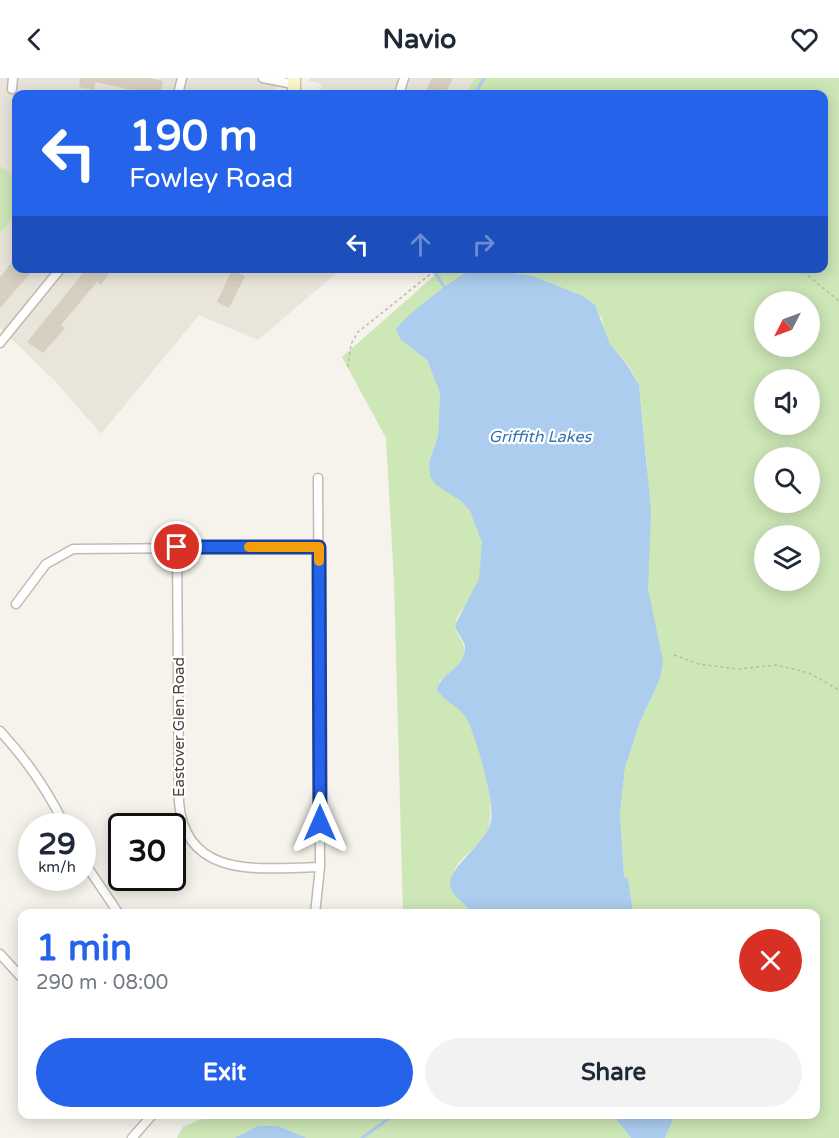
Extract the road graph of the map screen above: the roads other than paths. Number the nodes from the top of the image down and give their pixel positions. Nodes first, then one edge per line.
1 (13, 78) edge
2 (263, 78) edge
3 (293, 86) edge
4 (12, 89) dead end
5 (57, 273) edge
6 (0, 343) edge
7 (318, 478) dead end
8 (177, 547) junction
9 (319, 547) junction
10 (16, 604) dead end
11 (0, 730) edge
12 (58, 813) edge
13 (320, 867) junction
14 (96, 880) edge
15 (116, 909) edge
16 (316, 909) edge
17 (0, 954) edge
18 (18, 974) edge
19 (149, 1119) edge
20 (132, 1138) edge

1 - 4 street
2 - 3 street
5 - 6 street
7 - 9 street
8 - 9 street
8 - 10 street
8 - 13 street, Eastover Glen Road
9 - 13 street
11 - 12 street
13 - 16 street
14 - 15 street
17 - 18 street
19 - 20 street

